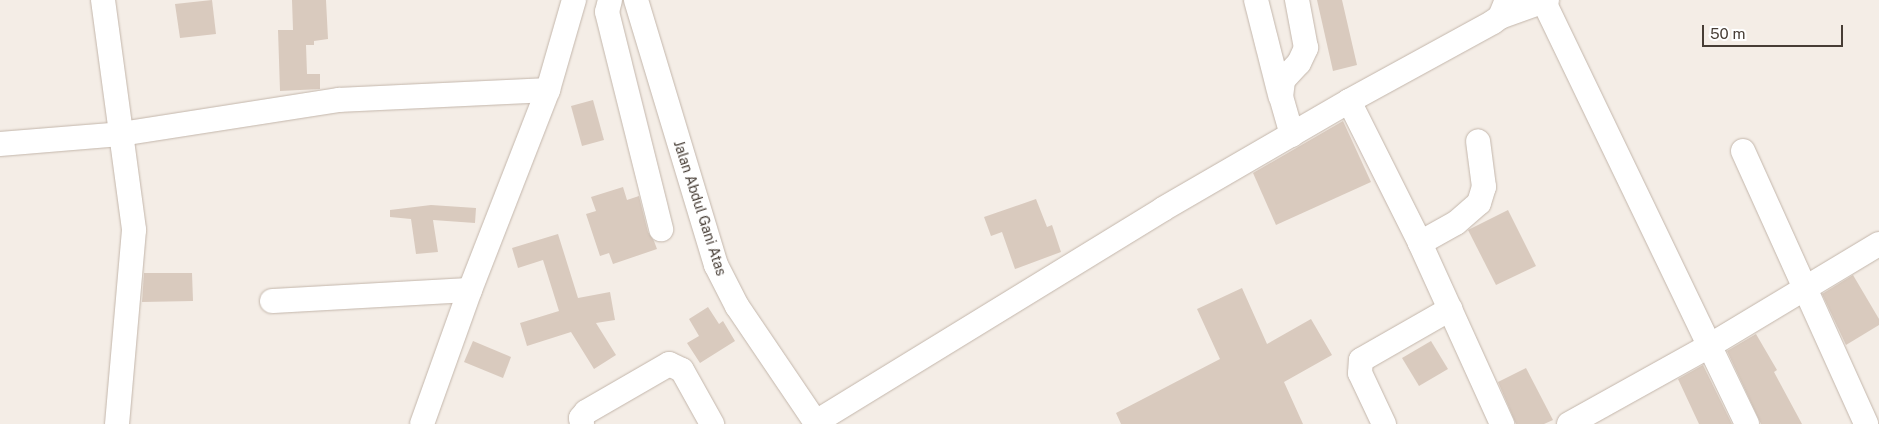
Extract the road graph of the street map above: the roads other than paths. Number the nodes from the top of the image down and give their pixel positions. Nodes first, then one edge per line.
1 (103, 0) edge
2 (574, 0) edge
3 (610, 0) edge
4 (636, 0) edge
5 (1256, 0) edge
6 (1297, 0) edge
7 (1546, 1) edge
8 (1496, 10) edge
9 (548, 90) junction
10 (1281, 97) junction
11 (1349, 101) junction
12 (121, 134) junction
13 (1292, 135) junction
14 (1478, 141) dead end
15 (0, 144) edge
16 (1743, 151) dead end
17 (661, 229) dead end
18 (1420, 243) junction
19 (1879, 244) edge
20 (1806, 288) junction
21 (470, 290) junction
22 (272, 301) dead end
23 (1450, 309) junction
24 (1709, 346) junction
25 (817, 423) edge
26 (117, 424) edge
27 (422, 424) edge
28 (582, 424) edge
29 (712, 424) edge
30 (1384, 424) edge
31 (1502, 424) edge
32 (1569, 424) edge
33 (1747, 424) edge
34 (1866, 424) edge

1 - 12 street
2 - 9 street
3 - 17 street
4 - 25 street, Jalan Abdul Gani Atas
5 - 10 street
6 - 10 street
7 - 8 street
7 - 24 street
8 - 11 street
9 - 12 street
9 - 21 street
10 - 13 street
11 - 13 street
11 - 18 street
12 - 15 street
12 - 26 street
13 - 25 street
14 - 18 street
16 - 20 street
18 - 23 street
19 - 20 street
20 - 24 street
20 - 34 street
21 - 22 street
21 - 27 street
23 - 30 street
23 - 31 street
24 - 32 street
24 - 33 street
28 - 29 street

